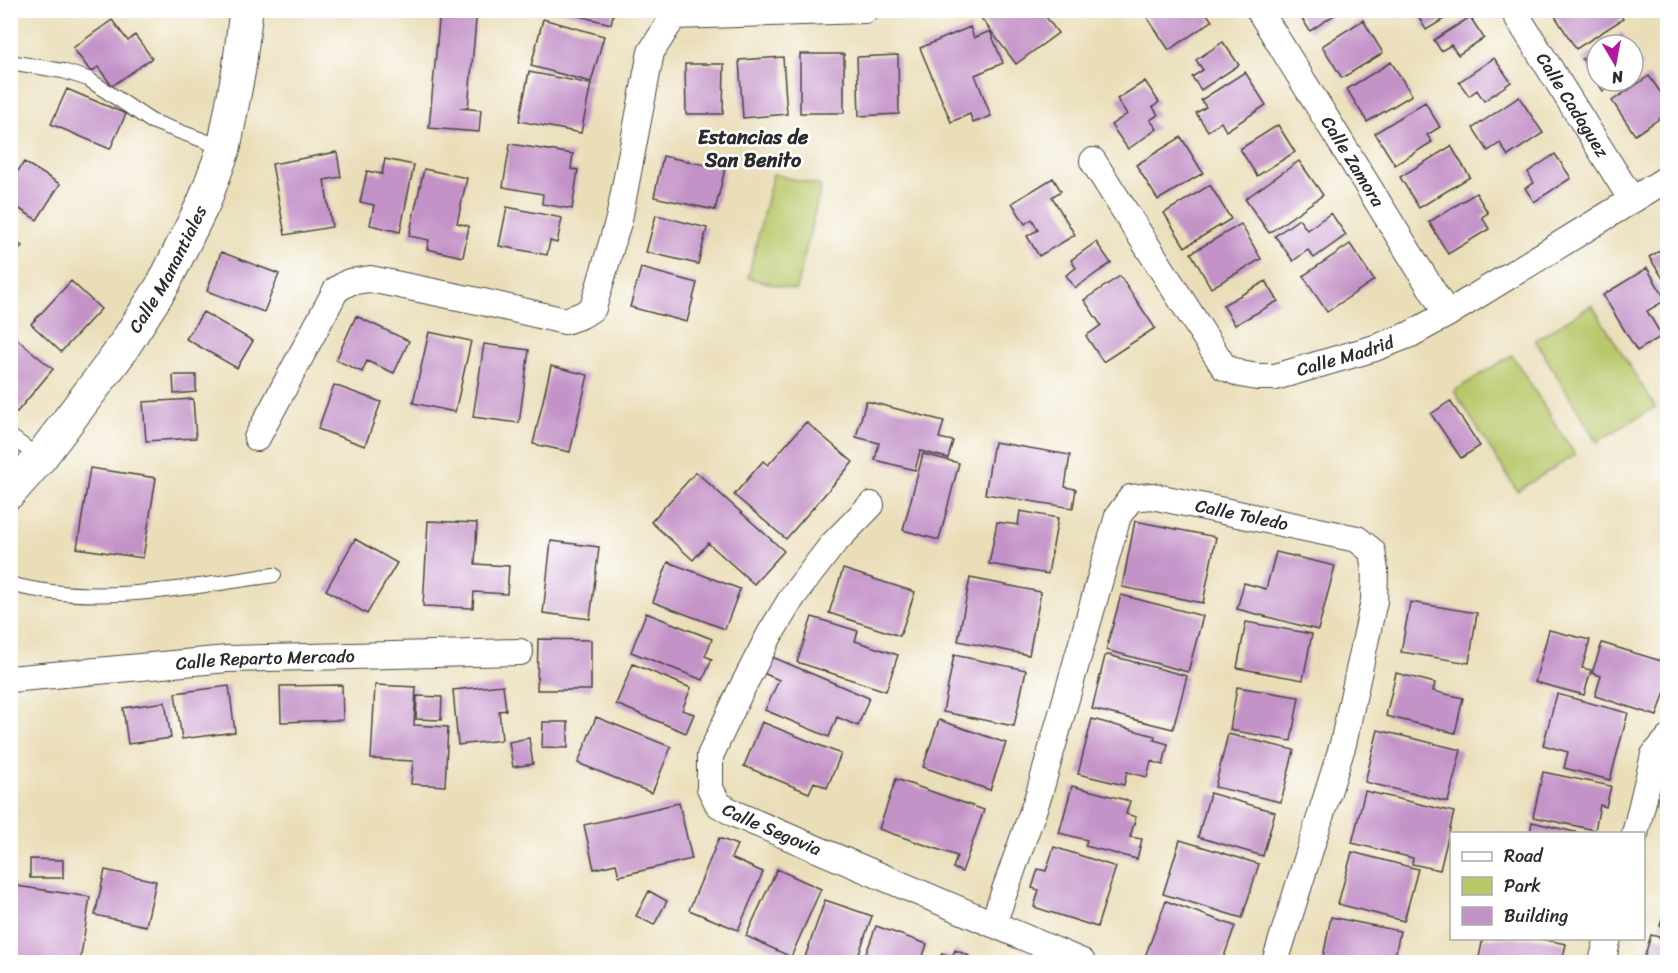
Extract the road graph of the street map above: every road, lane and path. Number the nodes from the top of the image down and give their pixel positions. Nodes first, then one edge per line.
1 (246, 10) edge
2 (865, 10) edge
3 (1259, 10) edge
4 (1513, 10) edge
5 (674, 13) edge
6 (10, 62) edge
7 (224, 148) junction
8 (1093, 161) dead end
9 (1668, 178) edge
10 (1632, 200) junction
11 (1447, 314) junction
12 (10, 436) edge
13 (257, 438) dead end
14 (21, 474) edge
15 (871, 505) dead end
16 (274, 575) dead end
17 (10, 584) edge
18 (520, 652) dead end
19 (10, 679) edge
20 (1668, 739) edge
21 (1635, 832) edge
22 (993, 924) junction
23 (1608, 940) edge
24 (1082, 963) edge
25 (1275, 963) edge
26 (1602, 963) edge

1 - 7 street, Calle Manantiales
2 - 5 street
3 - 11 street, Calle Zamora
4 - 10 street, Calle Cadaguez
5 - 13 street
6 - 7 lane
7 - 14 street, Calle Manantiales
8 - 11 street, Calle Madrid
9 - 10 street, Calle Madrid
10 - 11 street, Calle Madrid
12 - 14 lane
15 - 22 street, Calle Segovia
16 - 17 lane
18 - 19 street, Calle Reparto Mercado
20 - 21 street
22 - 24 street, Calle Segovia
22 - 25 street, Calle Toledo
23 - 26 street

